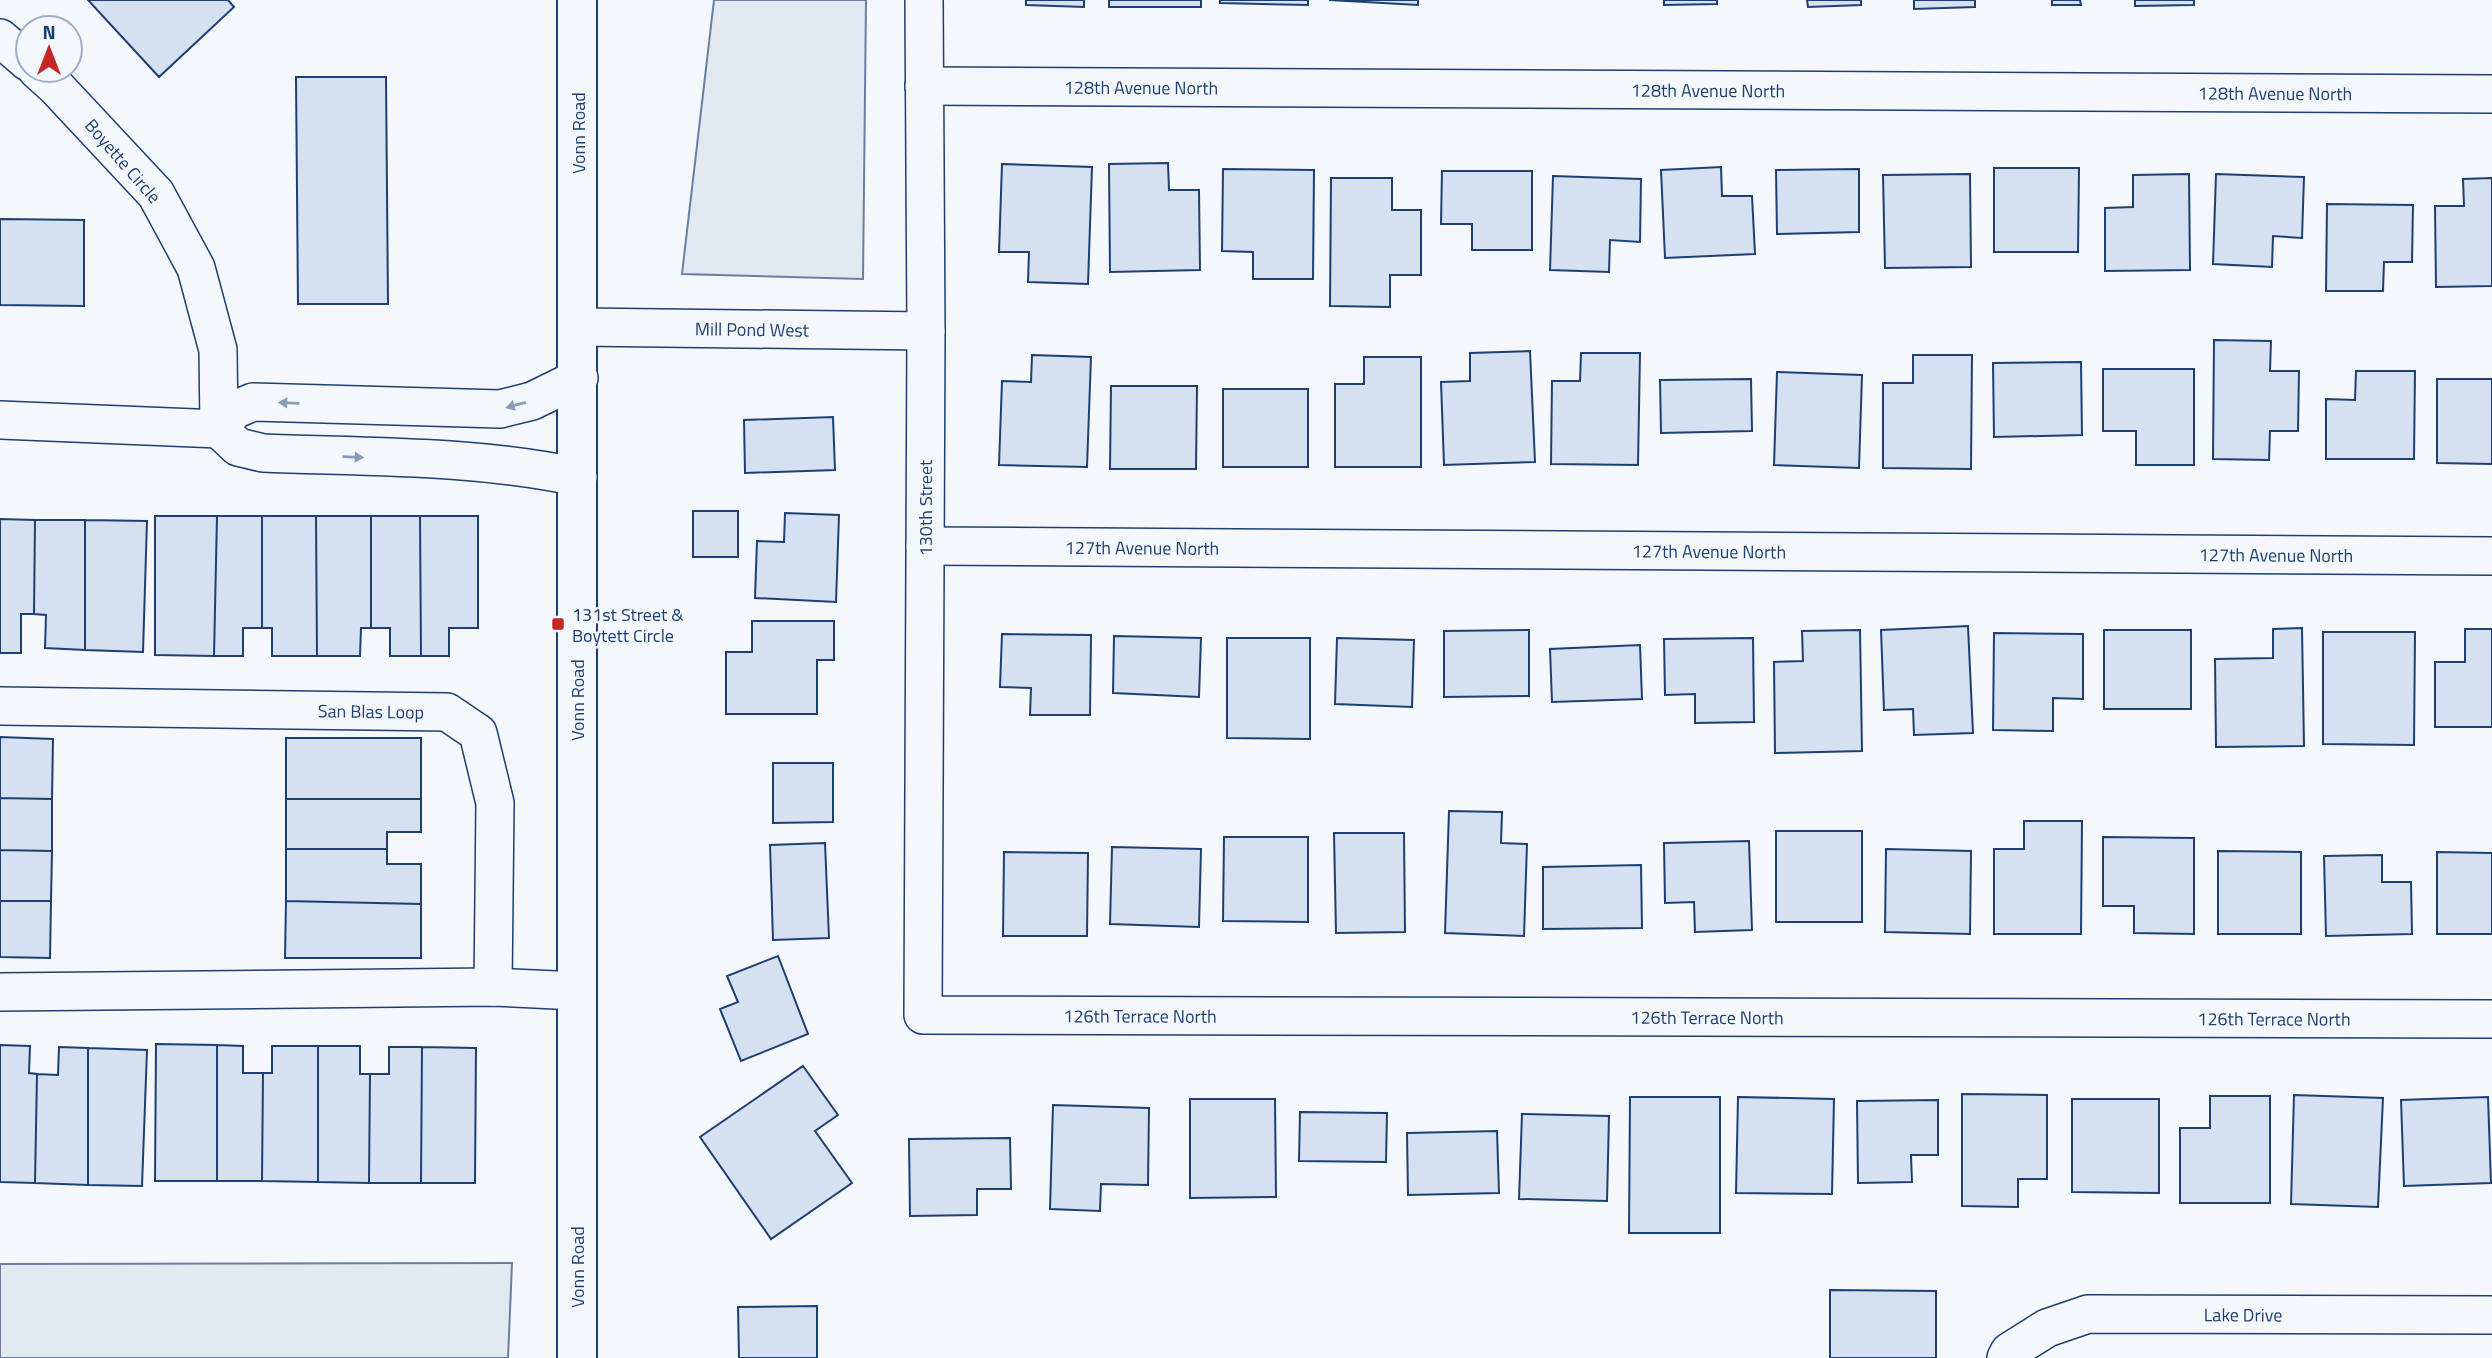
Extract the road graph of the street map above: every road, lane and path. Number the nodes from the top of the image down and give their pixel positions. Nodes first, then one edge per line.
1 (577, 0) edge
2 (924, 0) edge
3 (0, 37) edge
4 (14, 50) edge
5 (53, 84) edge
6 (924, 86) junction
7 (2492, 94) edge
8 (579, 327) junction
9 (926, 331) junction
10 (579, 378) junction
11 (0, 420) edge
12 (219, 429) junction
13 (578, 477) junction
14 (925, 546) junction
15 (2492, 556) edge
16 (0, 706) edge
17 (492, 987) junction
18 (577, 991) junction
19 (0, 992) edge
20 (923, 1015) joint
21 (2492, 1019) edge
22 (2492, 1315) edge
23 (577, 1358) edge
24 (2006, 1358) edge

1 - 8 street, Vonn Road
2 - 6 street, 130th Street
3 - 4 street
5 - 12 street, Boyette Circle
6 - 7 street, 128th Avenue North
6 - 9 street, 130th Street
8 - 9 street, Mill Pond West
8 - 10 street, Vonn Road
9 - 14 street, 130th Street
10 -> 12 street
10 - 13 street, Vonn Road
11 - 12 street
12 -> 13 street
13 - 18 street, Vonn Road
14 - 15 street, 127th Avenue North
14 - 20 street, 130th Street
16 - 17 street, San Blas Loop
17 - 18 street
17 - 19 street
18 - 23 street, Vonn Road
20 - 21 street, 126th Terrace North
22 - 24 street, Lake Drive

